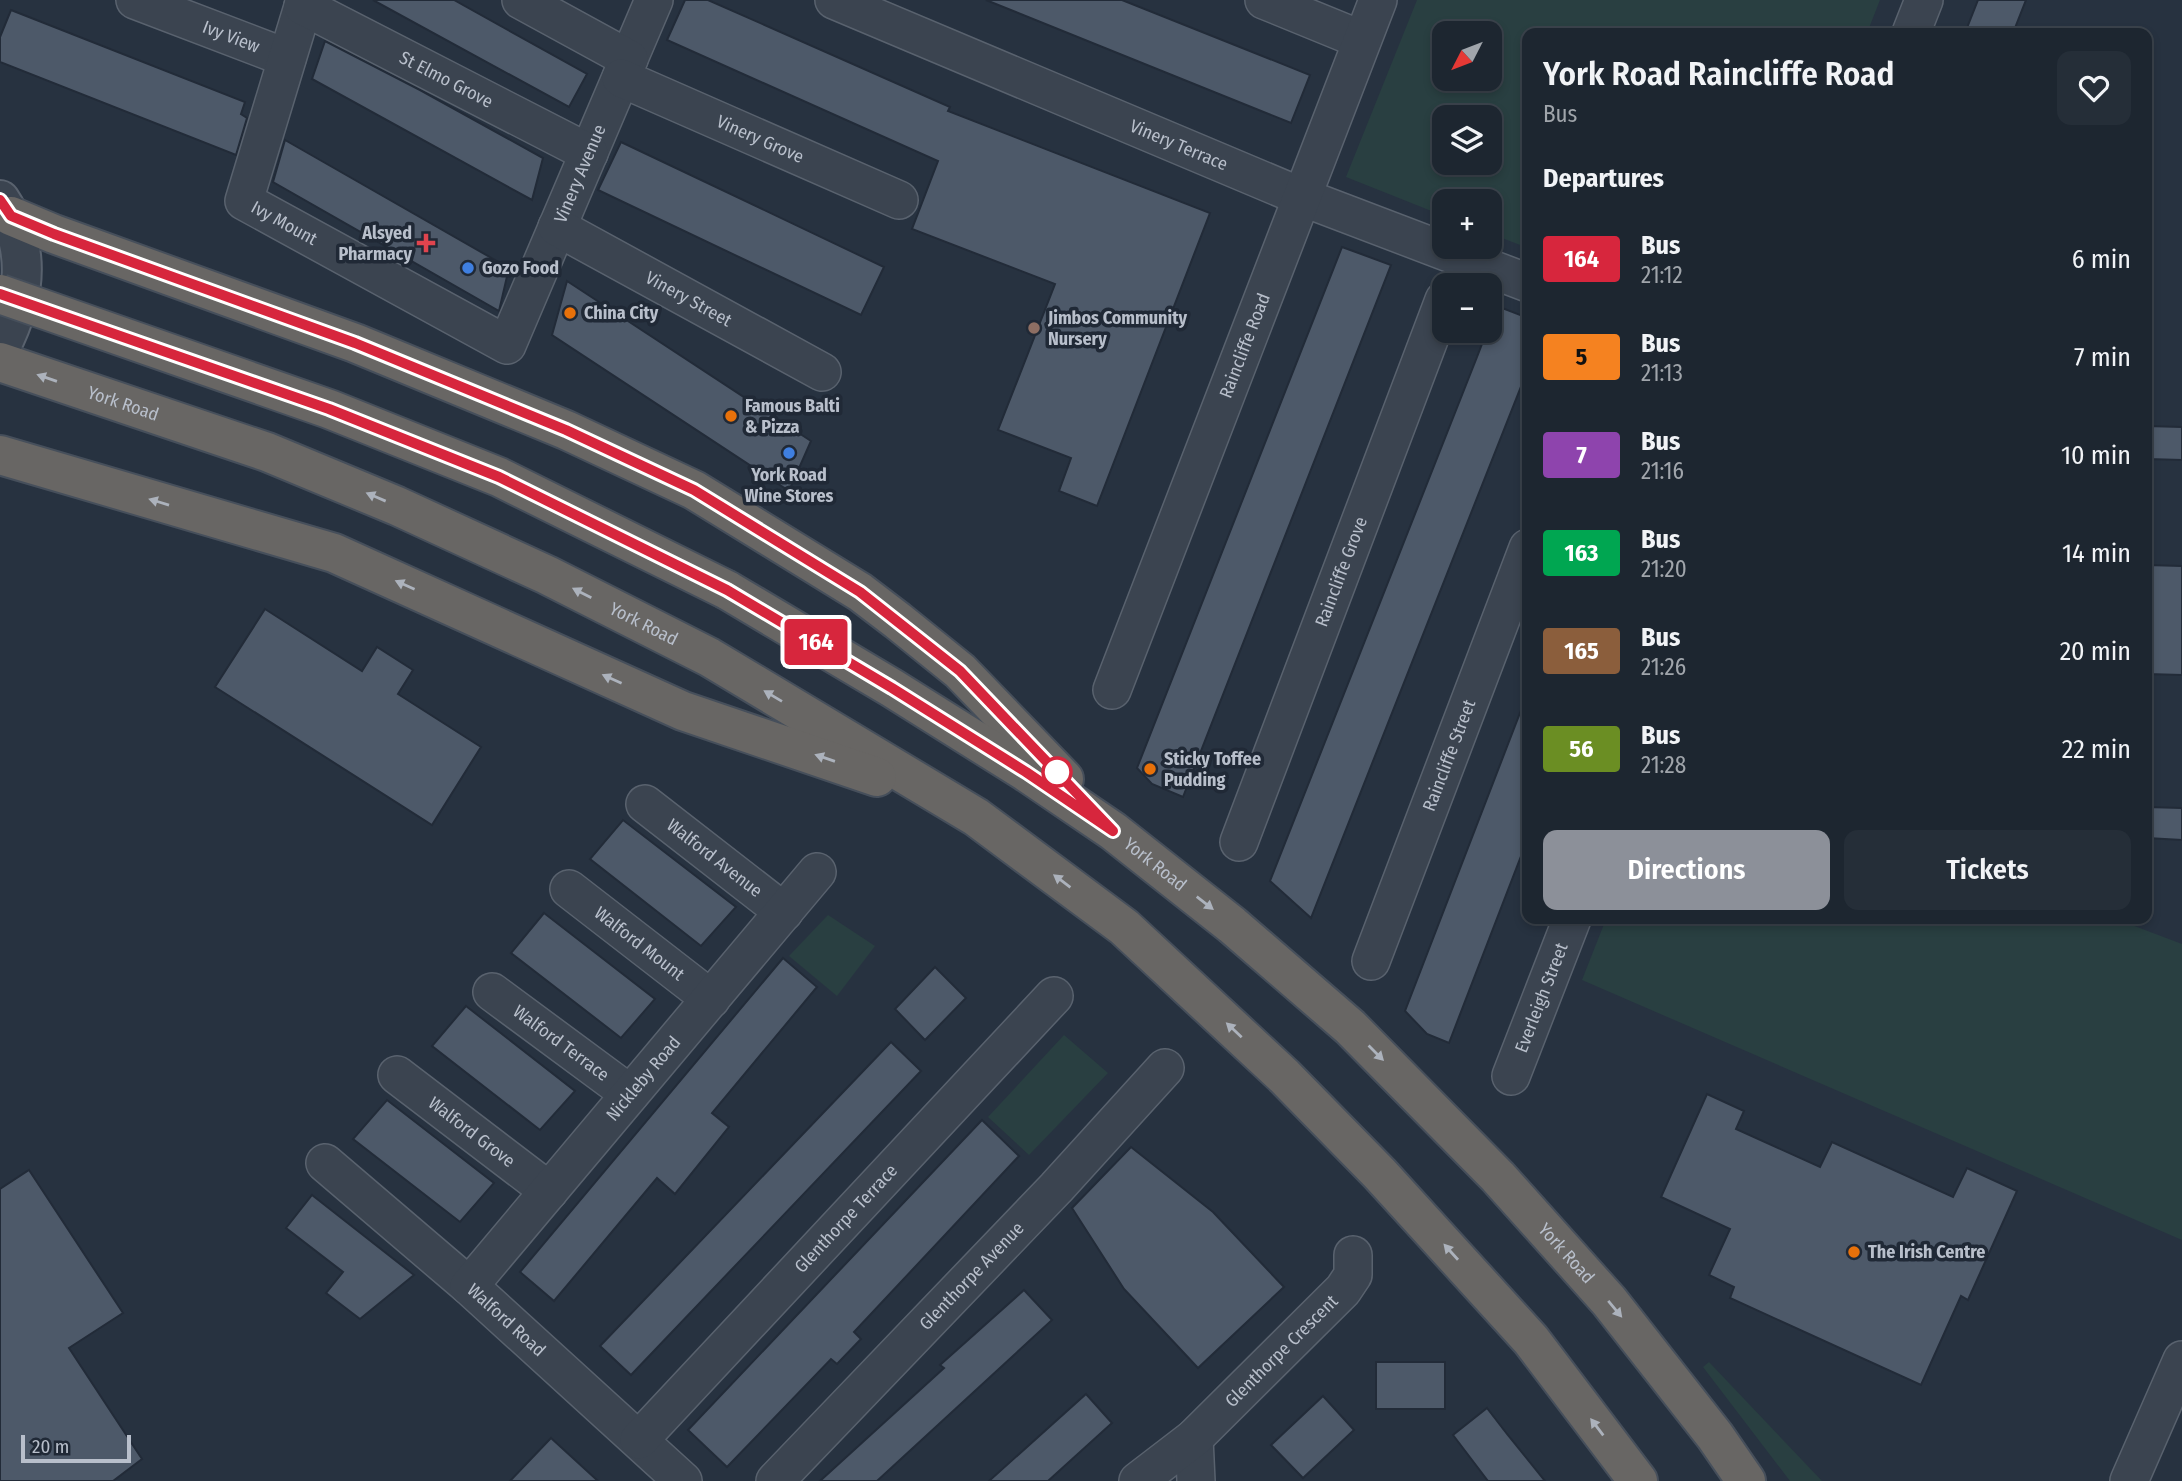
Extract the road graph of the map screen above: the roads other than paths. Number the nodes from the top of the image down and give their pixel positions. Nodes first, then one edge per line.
1 (135, 0) edge
2 (521, 0) edge
3 (654, 0) edge
4 (834, 0) edge
5 (1264, 0) edge
6 (1378, 0) edge
7 (1924, 0) edge
8 (304, 3) edge
9 (1913, 28) edge
10 (1362, 40) junction
11 (288, 58) junction
12 (625, 68) junction
13 (589, 153) junction
14 (1302, 197) junction
15 (899, 201) dead end
16 (5, 208) edge
17 (557, 227) junction
18 (1455, 271) edge
19 (1522, 282) edge
20 (0, 294) edge
21 (1432, 332) edge
22 (507, 345) joint
23 (0, 348) edge
24 (0, 362) edge
25 (822, 372) dead end
26 (0, 456) edge
27 (1522, 564) edge
28 (1112, 690) dead end
29 (645, 804) dead end
30 (958, 806) junction
31 (1113, 831) junction
32 (1238, 842) dead end
33 (817, 872) dead end
34 (569, 889) dead end
35 (784, 912) junction
36 (1570, 924) edge
37 (1371, 961) dead end
38 (492, 992) dead end
39 (1054, 996) dead end
40 (710, 999) junction
41 (1165, 1068) dead end
42 (397, 1075) dead end
43 (1511, 1076) dead end
44 (631, 1094) junction
45 (325, 1163) dead end
46 (549, 1191) junction
47 (1353, 1255) dead end
48 (469, 1286) junction
49 (2182, 1360) edge
50 (1194, 1438) junction
51 (639, 1440) junction
52 (683, 1481) edge
53 (775, 1481) edge
54 (1138, 1481) edge
55 (1196, 1481) edge
56 (1639, 1481) edge
57 (1746, 1481) edge
58 (2129, 1481) edge

1 - 11 street, Ivy View
2 - 12 street, Vinery Grove
3 - 12 street, Vinery Avenue
4 - 14 street, Vinery Terrace
5 - 10 street
6 - 10 street, Raincliffe Road
7 - 9 street
8 - 11 street, Ivy Mount
8 - 13 street, St Elmo Grove
10 - 14 street, Raincliffe Road
11 - 22 street, Ivy Mount
12 - 13 street, Vinery Avenue
12 - 15 street, Vinery Grove
13 - 17 street, Vinery Avenue
14 - 18 street, Vinery Terrace
14 - 28 street, Raincliffe Road
16 - 23 street
16 - 31 highway
17 - 22 street, Vinery Avenue
17 - 25 street, Vinery Street
18 - 19 street, Vinery Terrace
20 - 31 highway, York Road, bridge
21 - 32 street, Raincliffe Grove
30 -> 24 highway, York Road
30 -> 26 highway
27 - 37 street, Raincliffe Street
29 - 35 street, Walford Avenue
56 -> 30 highway, York Road
31 -> 57 highway, York Road
33 - 35 street, Nickleby Road
34 - 40 street, Walford Mount
35 - 40 street, Nickleby Road
36 - 43 street, Everleigh Street
38 - 44 street, Walford Terrace
39 - 51 street, Glenthorpe Terrace
40 - 44 street, Nickleby Road
41 - 53 street, Glenthorpe Avenue
42 - 46 street, Walford Grove
44 - 46 street, Nickleby Road
45 - 48 street, Walford Road
46 - 48 street, Nickleby Road
47 - 50 street, Glenthorpe Crescent
48 - 51 street, Walford Road
49 - 58 street
50 - 54 street, Glenthorpe Crescent
50 - 55 street
51 - 52 street, Walford Road

